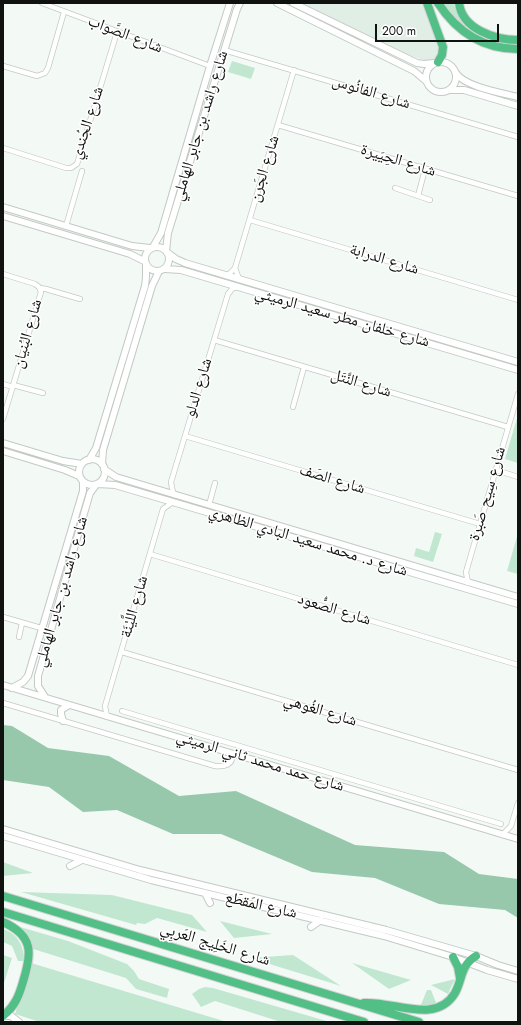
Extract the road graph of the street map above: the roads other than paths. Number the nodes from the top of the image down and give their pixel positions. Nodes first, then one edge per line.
1 (42, 3) edge
2 (240, 3) edge
3 (277, 3) edge
4 (293, 3) edge
5 (427, 3) edge
6 (438, 3) edge
7 (459, 3) edge
8 (229, 4) edge
9 (64, 12) junction
10 (117, 32) junction
11 (518, 40) edge
12 (518, 49) edge
13 (224, 50) junction
14 (436, 63) junction
15 (3, 66) edge
16 (210, 66) junction
17 (294, 70) junction
18 (455, 72) junction
19 (426, 81) junction
20 (449, 90) junction
21 (518, 97) edge
22 (518, 106) edge
23 (278, 125) junction
24 (518, 137) edge
25 (3, 148) edge
26 (425, 169) junction
27 (82, 171) dead end
28 (395, 188) dead end
29 (418, 196) junction
30 (518, 196) edge
31 (430, 200) dead end
32 (3, 207) edge
33 (3, 216) edge
34 (250, 220) junction
35 (66, 226) junction
36 (151, 248) junction
37 (167, 252) junction
38 (145, 263) junction
39 (236, 268) junction
40 (162, 270) junction
41 (3, 274) edge
42 (227, 276) junction
43 (239, 279) junction
44 (224, 283) junction
45 (237, 287) junction
46 (40, 288) junction
47 (274, 290) junction
48 (228, 294) junction
49 (272, 297) junction
50 (80, 299) dead end
51 (518, 300) edge
52 (214, 340) junction
53 (518, 362) edge
54 (304, 367) junction
55 (518, 370) edge
56 (3, 384) edge
57 (13, 386) junction
58 (43, 394) dead end
59 (518, 394) edge
60 (292, 407) dead end
61 (3, 419) edge
62 (508, 427) junction
63 (185, 436) junction
64 (3, 443) edge
65 (3, 452) edge
66 (89, 460) junction
67 (82, 464) junction
68 (103, 467) junction
69 (496, 470) junction
70 (79, 476) junction
71 (518, 477) edge
72 (83, 482) junction
73 (171, 482) junction
74 (216, 483) dead end
75 (97, 484) junction
76 (162, 491) junction
77 (174, 495) junction
78 (159, 498) junction
79 (173, 502) junction
80 (209, 505) junction
81 (220, 508) junction
82 (163, 509) junction
83 (218, 515) junction
84 (480, 524) junction
85 (150, 554) junction
86 (466, 572) junction
87 (456, 579) junction
88 (468, 583) junction
89 (518, 597) edge
90 (518, 604) edge
91 (3, 617) edge
92 (22, 623) junction
93 (41, 628) junction
94 (19, 638) dead end
95 (122, 652) junction
96 (518, 665) edge
97 (3, 685) edge
98 (12, 688) junction
99 (46, 698) junction
100 (3, 703) edge
101 (69, 705) junction
102 (105, 706) junction
103 (122, 711) dead end
104 (97, 714) junction
105 (107, 717) junction
106 (145, 718) junction
107 (63, 721) junction
108 (142, 727) junction
109 (232, 754) junction
110 (280, 758) junction
111 (277, 768) junction
112 (518, 770) edge
113 (518, 802) edge
114 (484, 819) junction
115 (501, 824) dead end
116 (511, 826) junction
117 (3, 829) edge
118 (483, 829) junction
119 (502, 835) junction
120 (3, 836) edge
121 (516, 839) edge
122 (82, 860) junction
123 (70, 866) dead end
124 (203, 890) junction
125 (3, 896) edge
126 (210, 903) dead end
127 (3, 912) edge
128 (321, 920) junction
129 (3, 922) edge
130 (311, 926) dead end
131 (476, 956) junction
132 (453, 957) junction
133 (468, 962) junction
134 (518, 971) edge
135 (460, 979) junction
136 (518, 979) edge
137 (359, 1004) junction
138 (3, 1016) edge
139 (19, 1022) edge
140 (364, 1022) edge
141 (419, 1022) edge

1 - 9 street, شارع الصَّواب
2 - 13 street, شارع راشد بن جابر الهاملي
3 - 19 street
4 - 14 street
5 - 14 highway
6 - 12 highway
7 - 11 highway
8 - 13 street
8 - 16 street, شارع راشد بن جابر الهاملي
9 - 10 street, شارع الصَّواب
9 - 15 street
10 - 16 street, شارع الصَّواب
10 - 25 street, شارع الجُندي
13 - 17 street, شارع الفانُوس
13 - 37 street, شارع راشد بن جابر الهاملي
14 - 18 street
14 - 19 street
16 - 36 street, شارع راشد بن جابر الهاملي
17 - 23 street, شارع الجَرن
17 - 24 street, شارع الفانُوس
18 - 20 street
18 - 21 street
19 - 20 street
20 - 22 street
23 - 26 street, شارع الحِيَيرة
23 - 34 street, شارع الجَرن
26 - 29 street
26 - 30 street, شارع الحِيَيرة
27 - 35 street
28 - 29 street
29 - 31 street
32 - 35 street
33 - 38 street
34 - 39 street, شارع الجَرن
34 - 51 street, شارع الدرابة
35 - 36 street
36 - 37 street
36 - 38 street
37 - 40 street
37 - 42 street, شارع خلفان مطر سعيد الرميثي
38 - 40 street
38 - 66 street
39 - 42 street
39 - 43 street
40 - 44 street, شارع خلفان مطر سعيد الرميثي
40 - 68 street
41 - 46 street, شارع البُنيان
42 - 43 street, شارع خلفان مطر سعيد الرميثي
43 - 47 street, شارع خلفان مطر سعيد الرميثي
44 - 45 street, شارع خلفان مطر سعيد الرميثي
44 - 48 street
45 - 48 street
45 - 49 street, شارع خلفان مطر سعيد الرميثي
46 - 50 street
46 - 57 street, شارع البُنيان
47 - 49 street
47 - 53 street, شارع خلفان مطر سعيد الرميثي
48 - 52 street, شارع الدلو
49 - 55 street, شارع خلفان مطر سعيد الرميثي
52 - 54 street, شارع النَّتَل
52 - 63 street, شارع الدلو
54 - 60 street
54 - 62 street, شارع النَّتَل
56 - 57 street
57 - 58 street
57 - 61 street, شارع البُنيان
59 - 62 street, شارع سِيح صَبرة
62 - 69 street, شارع سِيح صَبرة
63 - 73 street, شارع الدلو
63 - 84 street, شارع الصَف
64 - 67 street
65 - 70 street
66 - 67 street
66 - 68 street
67 - 70 street
68 - 75 street
68 - 76 street, شارع د. محمد سعيد البادي الظاهري
69 - 71 street
69 - 84 street, شارع سِيح صَبرة
70 - 72 street
72 - 75 street
72 - 93 street, شارع راشد بن جابر الهاملي
73 - 76 street, شارع الدلو
73 - 77 street, شارع الدلو
74 - 80 street
75 - 78 street, شارع د. محمد سعيد البادي الظاهري
75 - 99 street, شارع راشد بن جابر الهاملي
76 - 77 street, شارع د. محمد سعيد البادي الظاهري
77 - 80 street, شارع د. محمد سعيد البادي الظاهري
78 - 79 street, شارع د. محمد سعيد البادي الظاهري
78 - 82 street
79 - 82 street
79 - 83 street, شارع د. محمد سعيد البادي الظاهري
80 - 81 street, شارع د. محمد سعيد البادي الظاهري
81 - 83 street
81 - 87 street, شارع د. محمد سعيد البادي الظاهري
82 - 85 street, شارع اللَّيْنَة
83 - 90 street, شارع د. محمد سعيد البادي الظاهري
84 - 86 street, شارع سِيح صَبرة
85 - 95 street, شارع اللَّيْنَة
85 - 96 street, شارع الصُّعود
86 - 87 street
86 - 88 street, شارع سِيح صَبرة
87 - 88 street, شارع د. محمد سعيد البادي الظاهري
88 - 89 street, شارع د. محمد سعيد البادي الظاهري
91 - 92 street
92 - 93 street
92 - 94 street
93 - 98 street, شارع راشد بن جابر الهاملي
95 - 102 street, شارع اللَّيْنَة
95 - 112 street, شارع الغُوهي
97 - 98 street, شارع حمد محمد ثاني الرميثي
98 - 99 street, شارع حمد محمد ثاني الرميثي
99 - 101 street, شارع حمد محمد ثاني الرميثي
100 - 107 street
101 - 104 street, شارع حمد محمد ثاني الرميثي
101 - 107 street
102 - 104 street, شارع اللَّيْنَة
102 - 105 street, شارع اللَّيْنَة
103 - 106 street
104 - 105 street, شارع حمد محمد ثاني الرميثي
105 - 108 street, شارع حمد محمد ثاني الرميثي
106 - 108 street
106 - 110 street
107 - 109 street
108 - 109 street, شارع حمد محمد ثاني الرميثي
109 - 111 street, شارع حمد محمد ثاني الرميثي
110 - 111 street
110 - 114 street
111 - 118 street, شارع حمد محمد ثاني الرميثي
113 - 116 street
114 - 115 street
114 - 118 street
116 - 119 street
116 - 121 street
117 - 124 street, شارع المَقطَع
118 - 119 street, شارع حمد محمد ثاني الرميثي
119 - 121 street, شارع حمد محمد ثاني الرميثي
120 - 122 street, شارع المَقطَع
122 - 123 street
122 - 124 street, شارع المَقطَع
124 - 126 street
124 - 128 street, شارع المَقطَع
124 - 131 street, شارع المَقطَع
125 - 137 highway, شارع الخَلِيج العَربِي
127 - 140 highway, شارع الخَلِيج العَربِي
128 - 130 street
128 - 132 street, شارع المَقطَع
129 - 138 highway
131 - 133 highway
131 - 134 street, شارع المَقطَع
132 - 133 street, شارع المَقطَع
132 - 135 highway
133 - 135 highway
133 - 136 street, شارع المَقطَع
135 - 137 highway
137 - 141 highway, شارع الخَلِيج العَربِي
138 - 139 street

